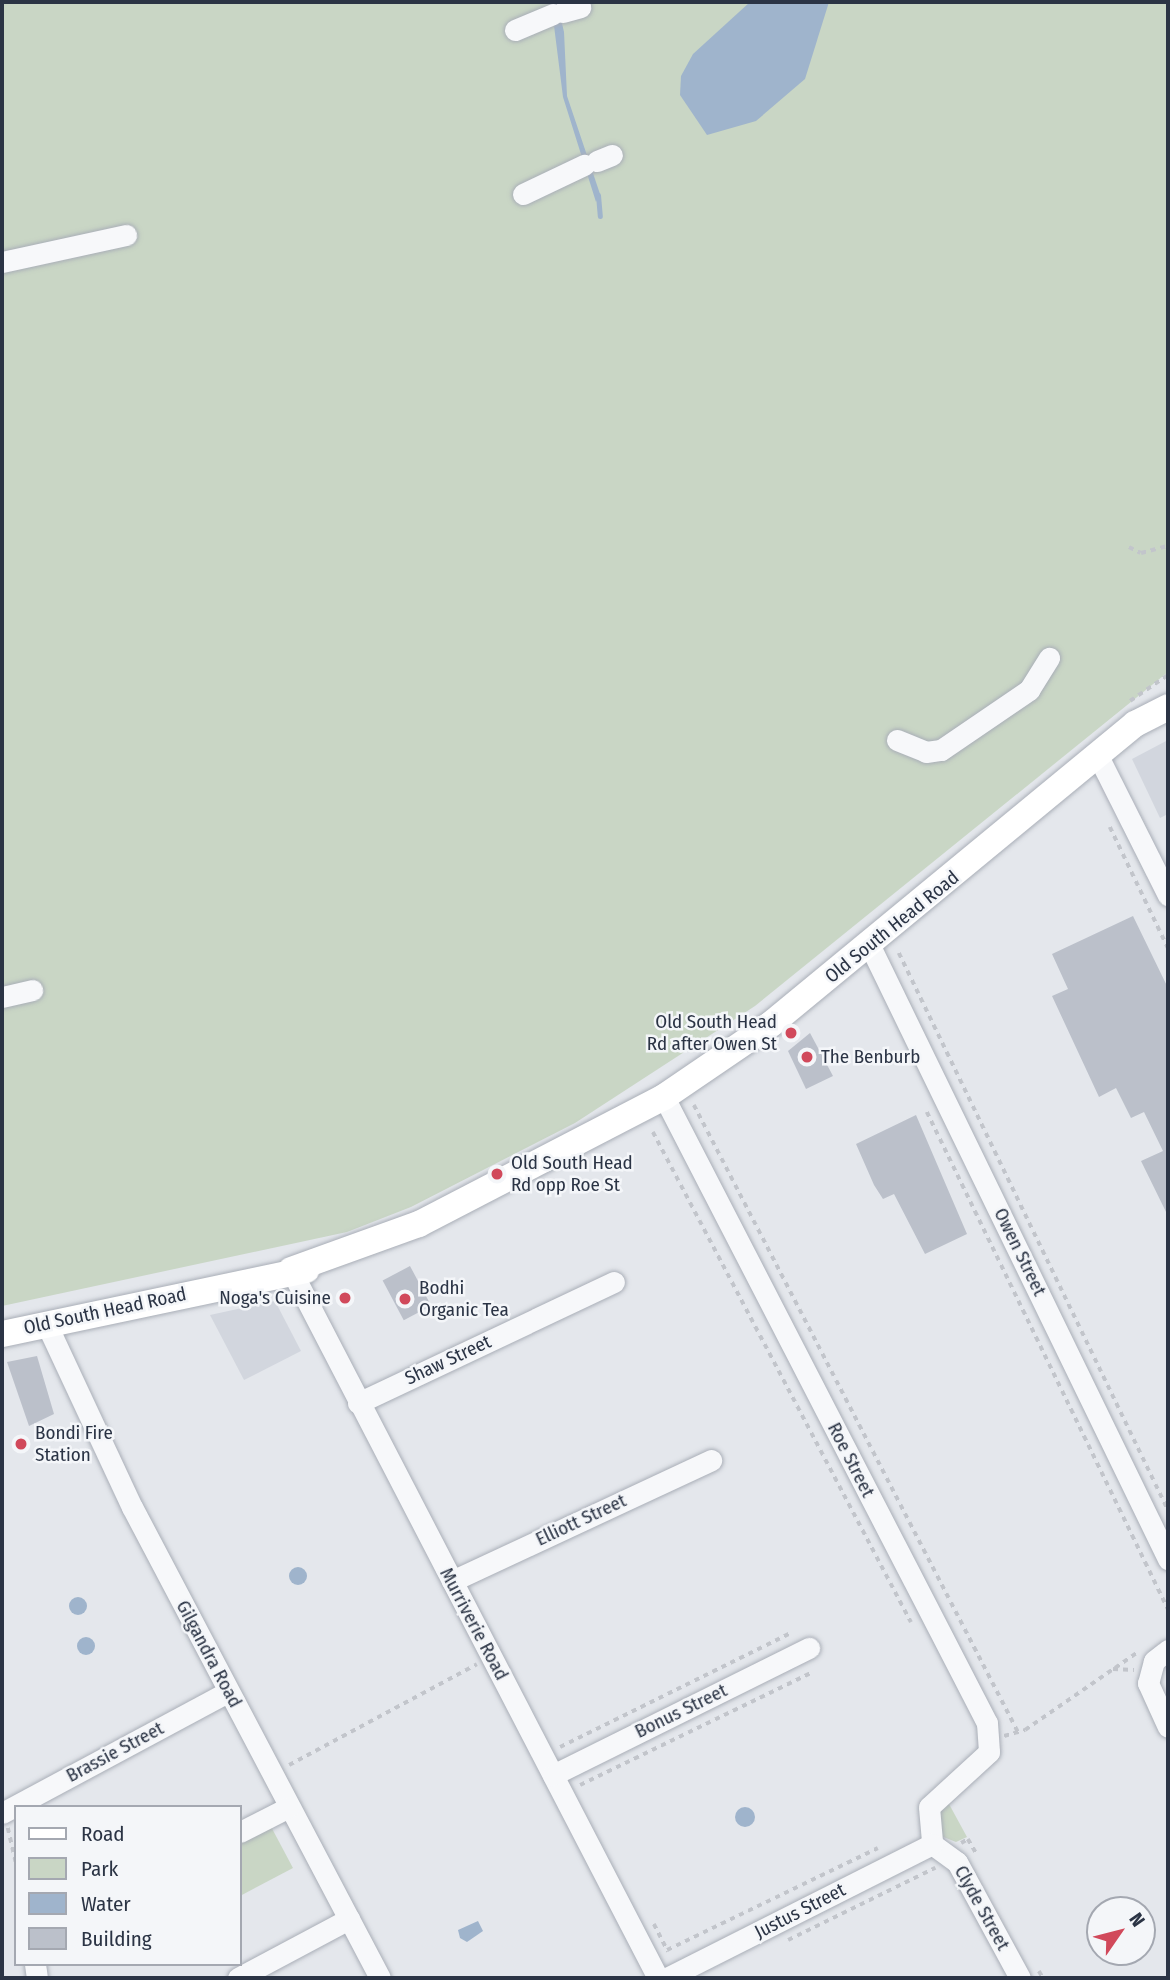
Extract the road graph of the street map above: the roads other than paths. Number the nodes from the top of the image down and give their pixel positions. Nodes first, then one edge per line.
1 (565, 11) dead end
2 (515, 30) dead end
3 (598, 160) dead end
4 (523, 194) dead end
5 (127, 235) dead end
6 (2, 262) edge
7 (1049, 658) dead end
8 (1168, 706) edge
9 (897, 740) dead end
10 (1098, 756) junction
11 (1168, 895) edge
12 (870, 946) junction
13 (32, 990) dead end
14 (2, 997) edge
15 (664, 1097) junction
16 (291, 1270) junction
17 (614, 1282) dead end
18 (47, 1325) junction
19 (2, 1334) edge
20 (358, 1403) junction
21 (711, 1460) dead end
22 (1168, 1559) edge
23 (452, 1581) junction
24 (810, 1648) dead end
25 (1168, 1650) edge
26 (228, 1692) junction
27 (1168, 1727) edge
28 (553, 1775) junction
29 (16, 1805) edge
30 (289, 1807) junction
31 (242, 1831) edge
32 (932, 1844) junction
33 (349, 1919) junction
34 (238, 1978) edge
35 (380, 1978) edge
36 (658, 1978) edge
37 (667, 1978) edge
38 (1020, 1978) edge

1 - 2 street
3 - 4 street
5 - 6 street
7 - 9 street
8 - 10 main road, Old South Head Road
10 - 11 street
10 - 12 main road, Old South Head Road
12 - 15 main road, Old South Head Road
12 - 22 street, Owen Street
13 - 14 street
15 - 16 main road, Old South Head Road
15 - 32 street, Roe Street
16 - 18 main road, Old South Head Road
16 - 20 street, Murriverie Road
17 - 20 street, Shaw Street
18 - 19 main road, Old South Head Road
18 - 26 street, Gilgandra Road
20 - 23 street, Murriverie Road
21 - 23 street, Elliott Street
23 - 28 street, Murriverie Road
24 - 28 street, Bonus Street
25 - 27 street
26 - 29 street, Brassie Street
26 - 30 street, Gilgandra Road
28 - 36 street, Murriverie Road
30 - 31 street
30 - 33 street, Gilgandra Road
32 - 37 street, Justus Street
32 - 38 street, Clyde Street
33 - 34 street
33 - 35 street, Gilgandra Road

